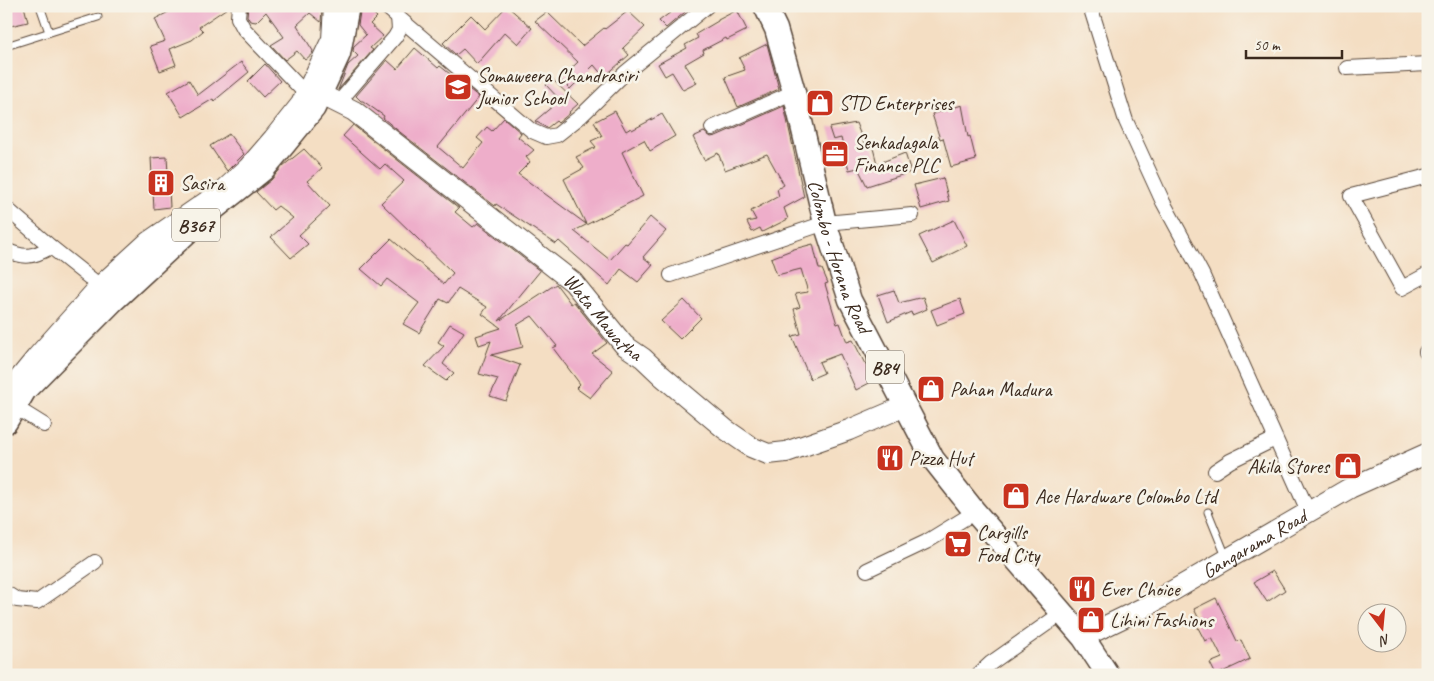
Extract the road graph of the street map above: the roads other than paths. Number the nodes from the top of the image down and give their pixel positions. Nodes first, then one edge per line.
1 (40, 6) edge
2 (239, 6) edge
3 (334, 6) edge
4 (348, 6) edge
5 (385, 6) edge
6 (707, 6) edge
7 (765, 6) edge
8 (1090, 6) edge
9 (98, 17) dead end
10 (398, 17) junction
11 (49, 32) junction
12 (6, 46) edge
13 (1428, 64) edge
14 (1347, 68) dead end
15 (794, 92) junction
16 (321, 97) junction
17 (712, 128) dead end
18 (1428, 176) edge
19 (6, 208) edge
20 (912, 215) dead end
21 (825, 223) junction
22 (51, 247) junction
23 (6, 250) edge
24 (1428, 274) edge
25 (671, 275) dead end
26 (107, 294) junction
27 (905, 406) junction
28 (9, 409) edge
29 (44, 425) dead end
30 (1275, 439) junction
31 (1428, 453) edge
32 (1215, 471) dead end
33 (1308, 511) junction
34 (975, 512) junction
35 (1208, 512) dead end
36 (1227, 559) junction
37 (95, 562) dead end
38 (867, 570) dead end
39 (6, 592) edge
40 (1062, 613) junction
41 (1083, 638) junction
42 (978, 675) edge
43 (1108, 675) edge

1 - 11 lane
2 - 16 street
3 - 16 street, B367
4 - 16 main road, B367
5 - 10 street
6 - 10 street
7 - 15 main road, Colombo - Horana Road / B84
8 - 30 street
9 - 11 lane
10 - 16 street
11 - 12 lane
13 - 14 street
15 - 17 street
15 - 21 main road, Colombo - Horana Road / B84
16 - 26 main road, B367
16 - 27 street, Wata Mawatha
18 - 24 street
19 - 22 street
20 - 21 street
21 - 25 street
21 - 27 main road, Colombo - Horana Road / B84
22 - 23 street
22 - 26 street
26 - 28 main road, B367
27 - 34 main road, Colombo - Horana Road / B84
28 - 29 street
30 - 32 street
30 - 33 street
31 - 33 street, Gangarama Road
33 - 36 street, Gangarama Road
34 - 38 street
34 - 40 main road, Colombo - Horana Road / B84
35 - 36 lane
36 - 41 street, Gangarama Road
37 - 39 street
40 - 41 main road, Colombo - Horana Road / B84
40 - 42 street
41 - 43 main road, Colombo - Horana Road / B84

